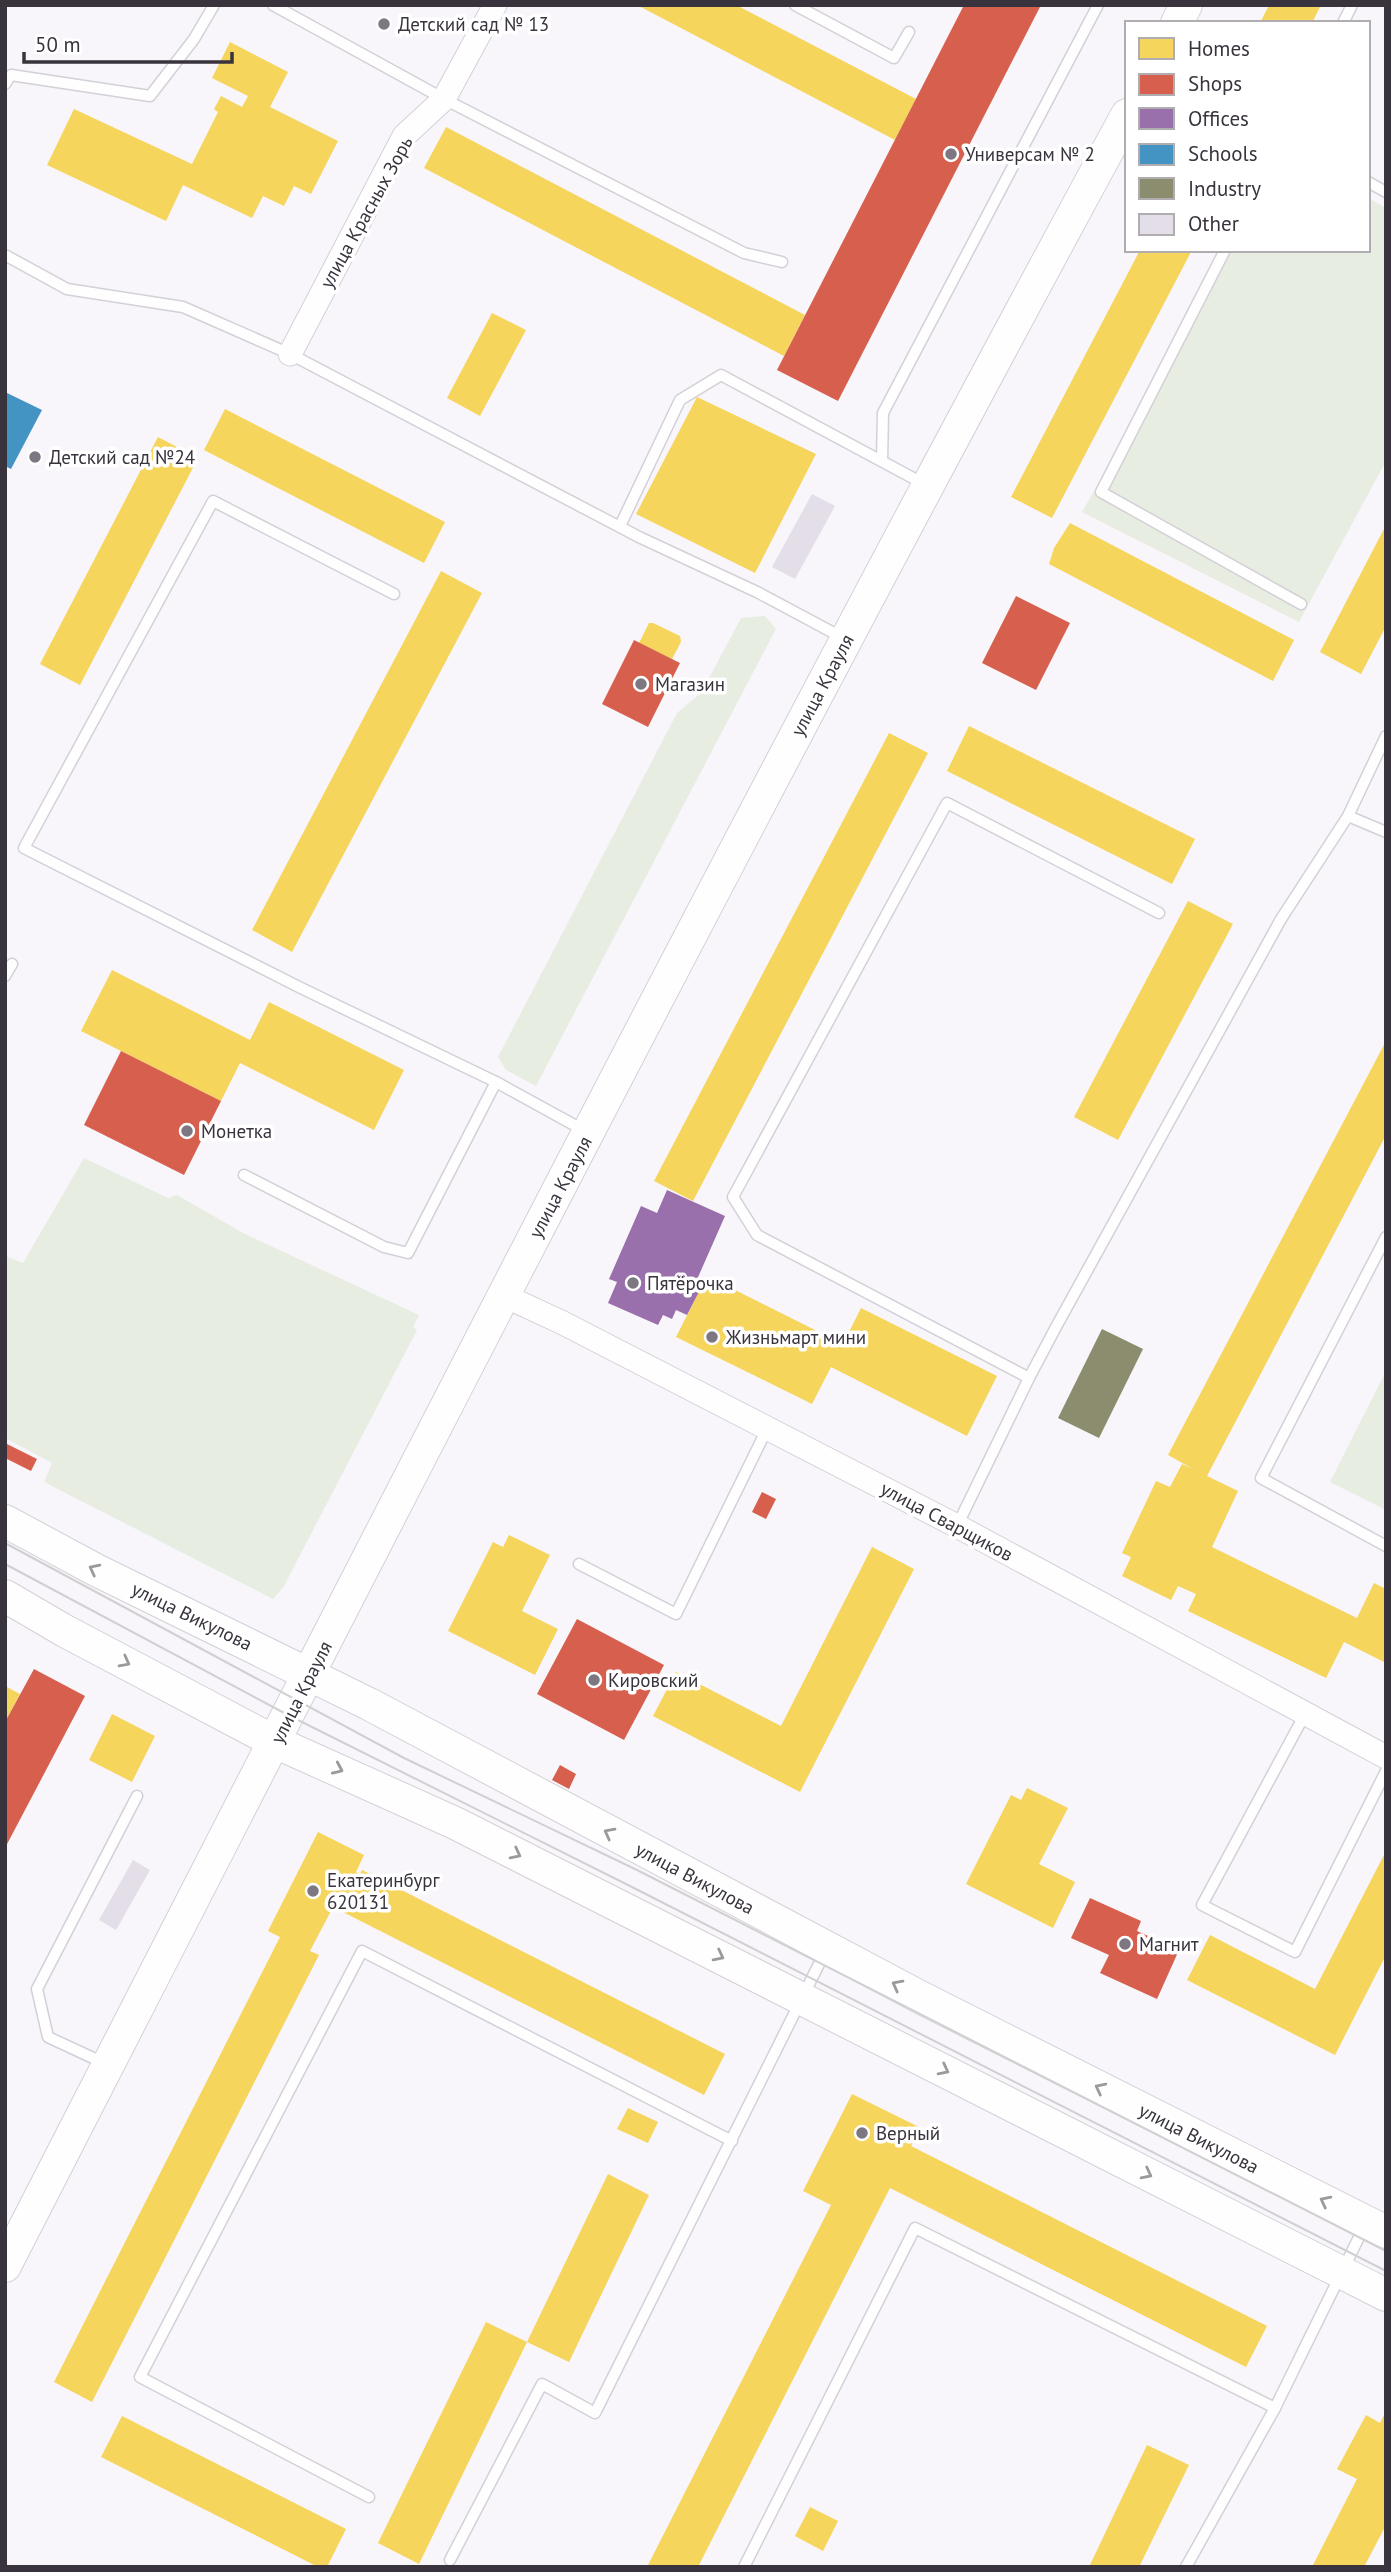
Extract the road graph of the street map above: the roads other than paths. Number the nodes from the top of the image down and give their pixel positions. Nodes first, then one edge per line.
1 (214, 5) edge
2 (273, 5) edge
3 (495, 5) edge
4 (795, 5) edge
5 (1098, 5) edge
6 (1186, 5) edge
7 (1352, 5) edge
8 (1178, 21) edge
9 (1344, 21) edge
10 (909, 32) dead end
11 (5, 84) edge
12 (444, 99) junction
13 (1125, 119) edge
14 (1370, 183) edge
15 (1386, 192) edge
16 (1224, 252) edge
17 (5, 256) edge
18 (782, 262) dead end
19 (290, 354) junction
20 (882, 461) junction
21 (926, 485) junction
22 (620, 526) junction
23 (394, 594) dead end
24 (1301, 604) dead end
25 (846, 639) junction
26 (1386, 736) edge
27 (1348, 816) junction
28 (1386, 832) edge
29 (1158, 913) dead end
30 (12, 964) dead end
31 (5, 976) edge
32 (496, 1082) junction
33 (589, 1132) junction
34 (244, 1175) dead end
35 (1386, 1237) edge
36 (503, 1295) junction
37 (1029, 1378) junction
38 (767, 1429) junction
39 (5, 1521) edge
40 (957, 1526) junction
41 (1386, 1546) edge
42 (579, 1564) dead end
43 (5, 1596) edge
44 (309, 1675) junction
45 (1305, 1714) junction
46 (275, 1742) junction
47 (1386, 1757) edge
48 (1386, 1771) edge
49 (137, 1796) dead end
50 (827, 1948) junction
51 (803, 1999) junction
52 (108, 2065) junction
53 (732, 2141) junction
54 (1376, 2227) edge
55 (5, 2266) edge
56 (1342, 2273) junction
57 (1386, 2295) edge
58 (1275, 2408) junction
59 (369, 2497) dead end
60 (450, 2560) dead end
61 (744, 2567) edge
62 (1186, 2567) edge

1 - 11 lane
2 - 12 lane
3 - 12 street, улица Красных Зорь
4 - 10 lane
5 - 20 lane
6 - 8 street
7 - 9 lane
12 - 18 lane
12 - 19 street, улица Красных Зорь
13 - 21 street, улица Крауля
14 - 15 lane
16 - 24 lane
17 - 19 lane
19 - 22 lane
20 - 21 lane
20 - 22 lane
21 - 25 street, улица Крауля
22 - 25 lane
23 - 32 lane
25 - 33 street, улица Крауля
26 - 27 lane
27 - 28 lane
27 - 37 lane
29 - 37 lane
30 - 31 lane
32 - 33 lane
32 - 34 lane
33 - 36 street, улица Крауля
35 - 41 lane
36 - 38 street, улица Сварщиков
36 - 44 street, улица Крауля
37 - 40 lane
38 - 40 street, улица Сварщиков
38 - 42 lane
44 -> 39 street, улица Викулова
40 - 45 street, улица Сварщиков
43 -> 46 street
44 - 46 street, улица Крауля
50 -> 44 street, улица Викулова
45 - 47 street, улица Сварщиков
45 - 48 lane
46 -> 51 street
46 - 52 street, улица Крауля
49 - 52 lane
50 - 51 lane
54 -> 50 street, улица Викулова
51 - 53 lane
51 -> 56 street
52 - 55 street, улица Крауля
53 - 59 lane
53 - 60 lane
54 - 56 lane
56 - 57 street
56 - 58 lane
58 - 61 lane
58 - 62 lane

